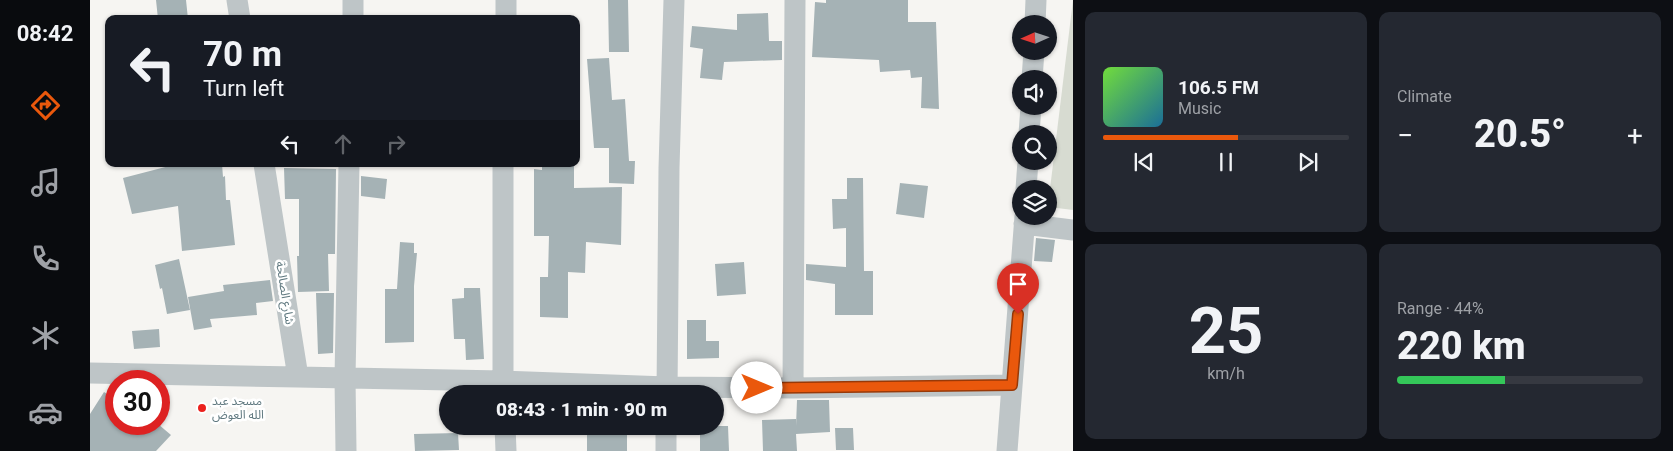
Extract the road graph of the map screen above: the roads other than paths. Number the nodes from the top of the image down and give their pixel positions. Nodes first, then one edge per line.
1 (237, 0) edge
2 (353, 0) edge
3 (506, 0) edge
4 (674, 0) edge
5 (795, 0) edge
6 (1036, 0) edge
7 (239, 15) edge
8 (353, 15) edge
9 (506, 15) edge
10 (1035, 15) edge
11 (264, 167) edge
12 (350, 167) edge
13 (503, 167) edge
14 (1024, 225) edge
15 (1048, 225) edge
16 (1073, 230) edge
17 (90, 374) edge
18 (298, 377) junction
19 (345, 378) junction
20 (455, 385) edge
21 (502, 385) edge
22 (667, 385) edge
23 (1012, 385) junction
24 (793, 388) junction
25 (724, 389) edge
26 (505, 435) edge
27 (666, 435) edge
28 (346, 451) edge
29 (506, 451) edge
30 (666, 451) edge
31 (1007, 451) edge

1 - 7 street
2 - 8 street
3 - 9 street
4 - 22 street
5 - 24 street
6 - 10 street
11 - 18 street, شارع الصالحة
12 - 19 street
13 - 21 street
14 - 23 street
15 - 16 street
17 - 18 street
18 - 19 street
19 - 20 street
19 - 28 street
23 - 24 street
23 - 31 street
24 - 25 street
26 - 29 street
27 - 30 street

